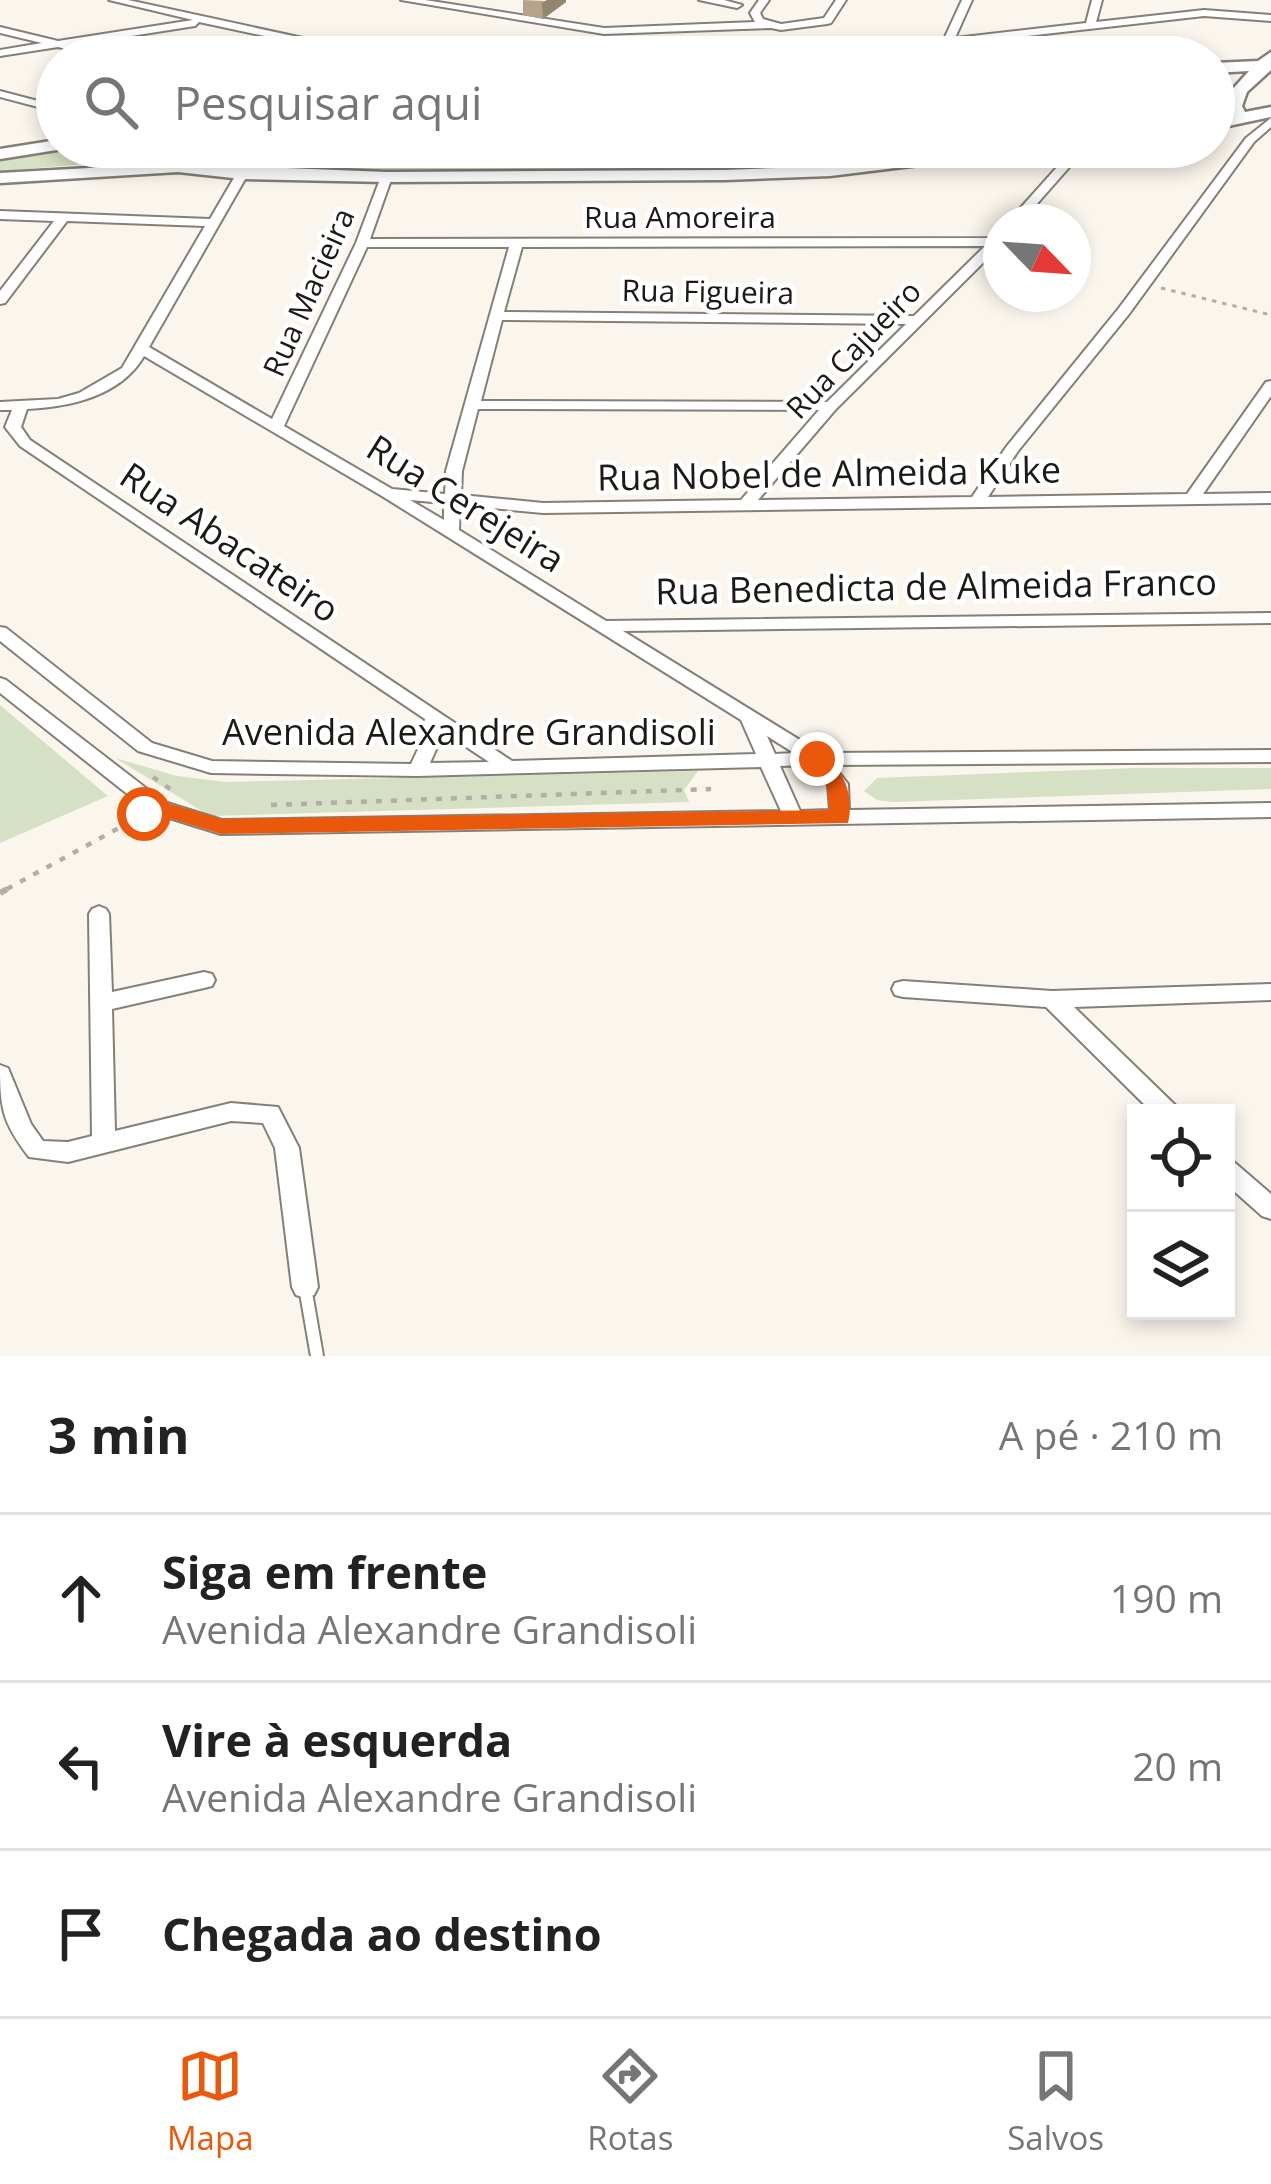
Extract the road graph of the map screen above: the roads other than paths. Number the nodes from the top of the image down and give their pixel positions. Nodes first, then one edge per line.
1 (114, 0) edge
2 (406, 0) edge
3 (704, 0) edge
4 (764, 0) edge
5 (841, 0) edge
6 (967, 0) edge
7 (1097, 0) edge
8 (732, 3) edge
9 (1222, 6) edge
10 (754, 13) junction
11 (1271, 18) edge
12 (212, 21) junction
13 (827, 21) junction
14 (775, 26) junction
15 (1090, 26) junction
16 (0, 30) edge
17 (112, 36) edge
18 (280, 36) edge
19 (804, 36) edge
20 (818, 36) edge
21 (951, 36) edge
22 (989, 36) edge
23 (36, 39) edge
24 (36, 48) edge
25 (0, 53) edge
26 (1268, 62) edge
27 (1235, 66) edge
28 (0, 94) edge
29 (1235, 100) edge
30 (1235, 101) edge
31 (36, 103) edge
32 (1235, 104) edge
33 (1271, 115) edge
34 (1240, 121) junction
35 (1235, 122) edge
36 (1250, 140) junction
37 (36, 148) edge
38 (0, 154) edge
39 (1235, 160) edge
40 (142, 168) edge
41 (188, 168) edge
42 (829, 168) edge
43 (1062, 168) edge
44 (1229, 168) edge
45 (242, 174) junction
46 (0, 178) edge
47 (386, 178) junction
48 (1031, 204) edge
49 (0, 215) edge
50 (63, 218) junction
51 (214, 223) junction
52 (983, 239) edge
53 (362, 243) junction
54 (516, 244) junction
55 (983, 255) edge
56 (0, 300) edge
57 (500, 316) junction
58 (916, 320) junction
59 (142, 350) junction
60 (1269, 392) edge
61 (475, 405) junction
62 (0, 406) edge
63 (21, 406) junction
64 (832, 406) junction
65 (276, 427) junction
66 (388, 493) junction
67 (1193, 497) junction
68 (1271, 498) edge
69 (454, 500) junction
70 (978, 501) junction
71 (748, 502) junction
72 (451, 533) junction
73 (1271, 618) edge
74 (602, 626) junction
75 (0, 632) edge
76 (0, 684) edge
77 (434, 719) junction
78 (750, 720) junction
79 (1271, 756) edge
80 (817, 759) junction
81 (767, 761) junction
82 (506, 765) junction
83 (417, 770) junction
84 (1271, 810) edge
85 (840, 818) junction
86 (794, 819) junction
87 (99, 914) dead end
88 (205, 980) dead end
89 (903, 989) dead end
90 (1271, 992) edge
91 (1052, 999) junction
92 (100, 1003) junction
93 (0, 1074) edge
94 (1159, 1104) edge
95 (104, 1142) junction
96 (1235, 1177) edge
97 (1271, 1209) edge
98 (305, 1287) joint
99 (317, 1356) edge

1 - 12 street
2 - 14 street
3 - 8 street
4 - 10 street
5 - 13 street
6 - 21 street
7 - 15 street
8 - 10 street
9 - 11 street
9 - 15 street
10 - 14 street
12 - 17 street
12 - 18 street
13 - 14 street
13 - 20 street
14 - 19 street
15 - 22 street
16 - 23 street
24 - 25 street
26 - 27 main road
26 - 29 main road
28 - 31 street
30 - 33 main road
32 - 34 main road
33 - 34 main road
33 - 36 street
34 - 35 main road
34 - 36 street
36 - 39 street
37 - 38 main road
40 - 46 main road
41 - 45 main road
42 - 47 main road
43 - 48 street
44 - 70 street
45 - 47 main road
45 - 51 street
47 - 53 street, Rua Macieira
49 - 50 street
50 - 51 street
50 - 56 street
51 - 59 street
52 - 54 street, Rua Amoreira
53 - 54 street, Rua Amoreira
53 - 65 street, Rua Macieira
54 - 57 street
55 - 58 street, Rua Cajueiro
57 - 58 street, Rua Figueira
57 - 61 street
58 - 64 street, Rua Cajueiro
59 - 63 street
59 - 65 street, Rua Cerejeira
60 - 67 street
61 - 64 street
61 - 69 street
62 - 63 street
63 - 77 street, Rua Abacateiro
64 - 71 street, Rua Cajueiro
65 - 66 street, Rua Cerejeira
66 - 69 street, Rua Nobel de Almeida Kuke
66 - 72 street, Rua Cerejeira
67 - 68 street, Rua Nobel de Almeida Kuke
67 - 70 street, Rua Nobel de Almeida Kuke
69 - 71 street, Rua Nobel de Almeida Kuke
69 - 72 street
70 - 71 street, Rua Nobel de Almeida Kuke
72 - 74 street, Rua Cerejeira
73 - 74 street, Rua Benedicta de Almeida Franco
74 - 78 street, Rua Cerejeira
75 - 83 street, Avenida Alexandre Grandisoli
76 - 86 street
77 - 82 street, Rua Abacateiro
77 - 83 street
78 - 80 street, Rua Cerejeira
78 - 81 street
79 - 80 street, Avenida Alexandre Grandisoli
80 - 81 street, Avenida Alexandre Grandisoli
80 - 85 street
81 - 82 street, Avenida Alexandre Grandisoli
81 - 86 street, Avenida Alexandre Grandisoli
82 - 83 street, Avenida Alexandre Grandisoli
84 - 85 street
85 - 86 street
87 - 92 street
88 - 92 street
89 - 91 street
90 - 91 street
91 - 94 street
92 - 95 street
93 - 95 street
95 - 98 street
96 - 97 street
98 - 99 lane

